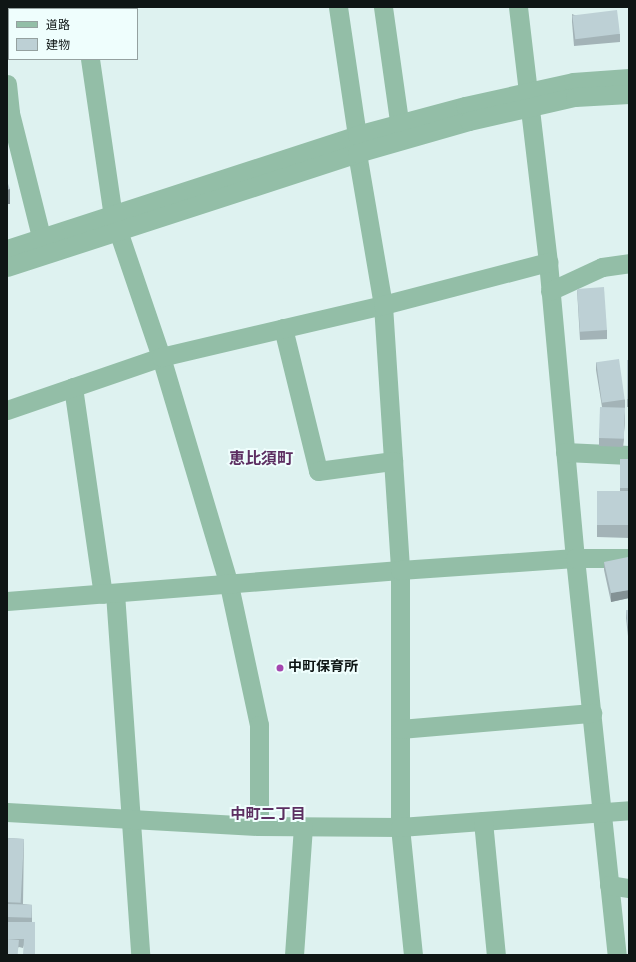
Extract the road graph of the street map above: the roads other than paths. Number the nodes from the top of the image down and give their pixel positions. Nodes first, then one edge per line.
1 (338, 7) edge
2 (383, 7) edge
3 (518, 7) edge
4 (90, 60) edge
5 (629, 78) edge
6 (7, 84) edge
7 (629, 94) edge
8 (529, 101) junction
9 (401, 132) junction
10 (357, 144) junction
11 (115, 224) junction
12 (44, 246) junction
13 (7, 249) edge
14 (548, 262) junction
15 (629, 262) edge
16 (7, 267) edge
17 (550, 291) junction
18 (384, 305) junction
19 (283, 328) junction
20 (161, 357) junction
21 (73, 387) junction
22 (7, 410) edge
23 (565, 452) junction
24 (629, 455) edge
25 (393, 461) junction
26 (575, 558) junction
27 (629, 558) edge
28 (400, 570) junction
29 (229, 585) junction
30 (109, 593) junction
31 (7, 601) edge
32 (592, 713) junction
33 (400, 729) junction
34 (629, 810) edge
35 (602, 811) junction
36 (7, 812) edge
37 (131, 819) junction
38 (483, 821) junction
39 (259, 826) junction
40 (303, 826) junction
41 (400, 827) junction
42 (609, 885) junction
43 (629, 888) edge
44 (140, 955) edge
45 (294, 955) edge
46 (413, 955) edge
47 (496, 955) edge
48 (616, 955) edge

1 - 10 street
2 - 9 street
3 - 8 street
4 - 11 street
5 - 8 street
6 - 12 street
7 - 8 street
8 - 9 street
8 - 14 street
9 - 10 street
10 - 11 street
10 - 18 street
11 - 12 street
11 - 20 street
12 - 13 street
12 - 16 street
14 - 17 street
14 - 18 street
15 - 17 street
17 - 23 street
18 - 19 street
18 - 25 street
19 - 20 street
19 - 25 street
20 - 21 street
20 - 29 street
21 - 22 street
21 - 30 street
23 - 24 street
23 - 26 street
25 - 28 street
26 - 27 street
26 - 28 street
26 - 32 street
28 - 29 street
28 - 33 street
29 - 30 street
29 - 39 street
30 - 31 street
30 - 37 street
32 - 33 street
32 - 35 street
33 - 41 street
34 - 35 street
35 - 38 street
35 - 42 street
36 - 37 street
37 - 39 street
37 - 44 street
38 - 41 street
38 - 47 street
39 - 40 street
40 - 41 street
40 - 45 street
41 - 46 street
42 - 43 street
42 - 48 street

